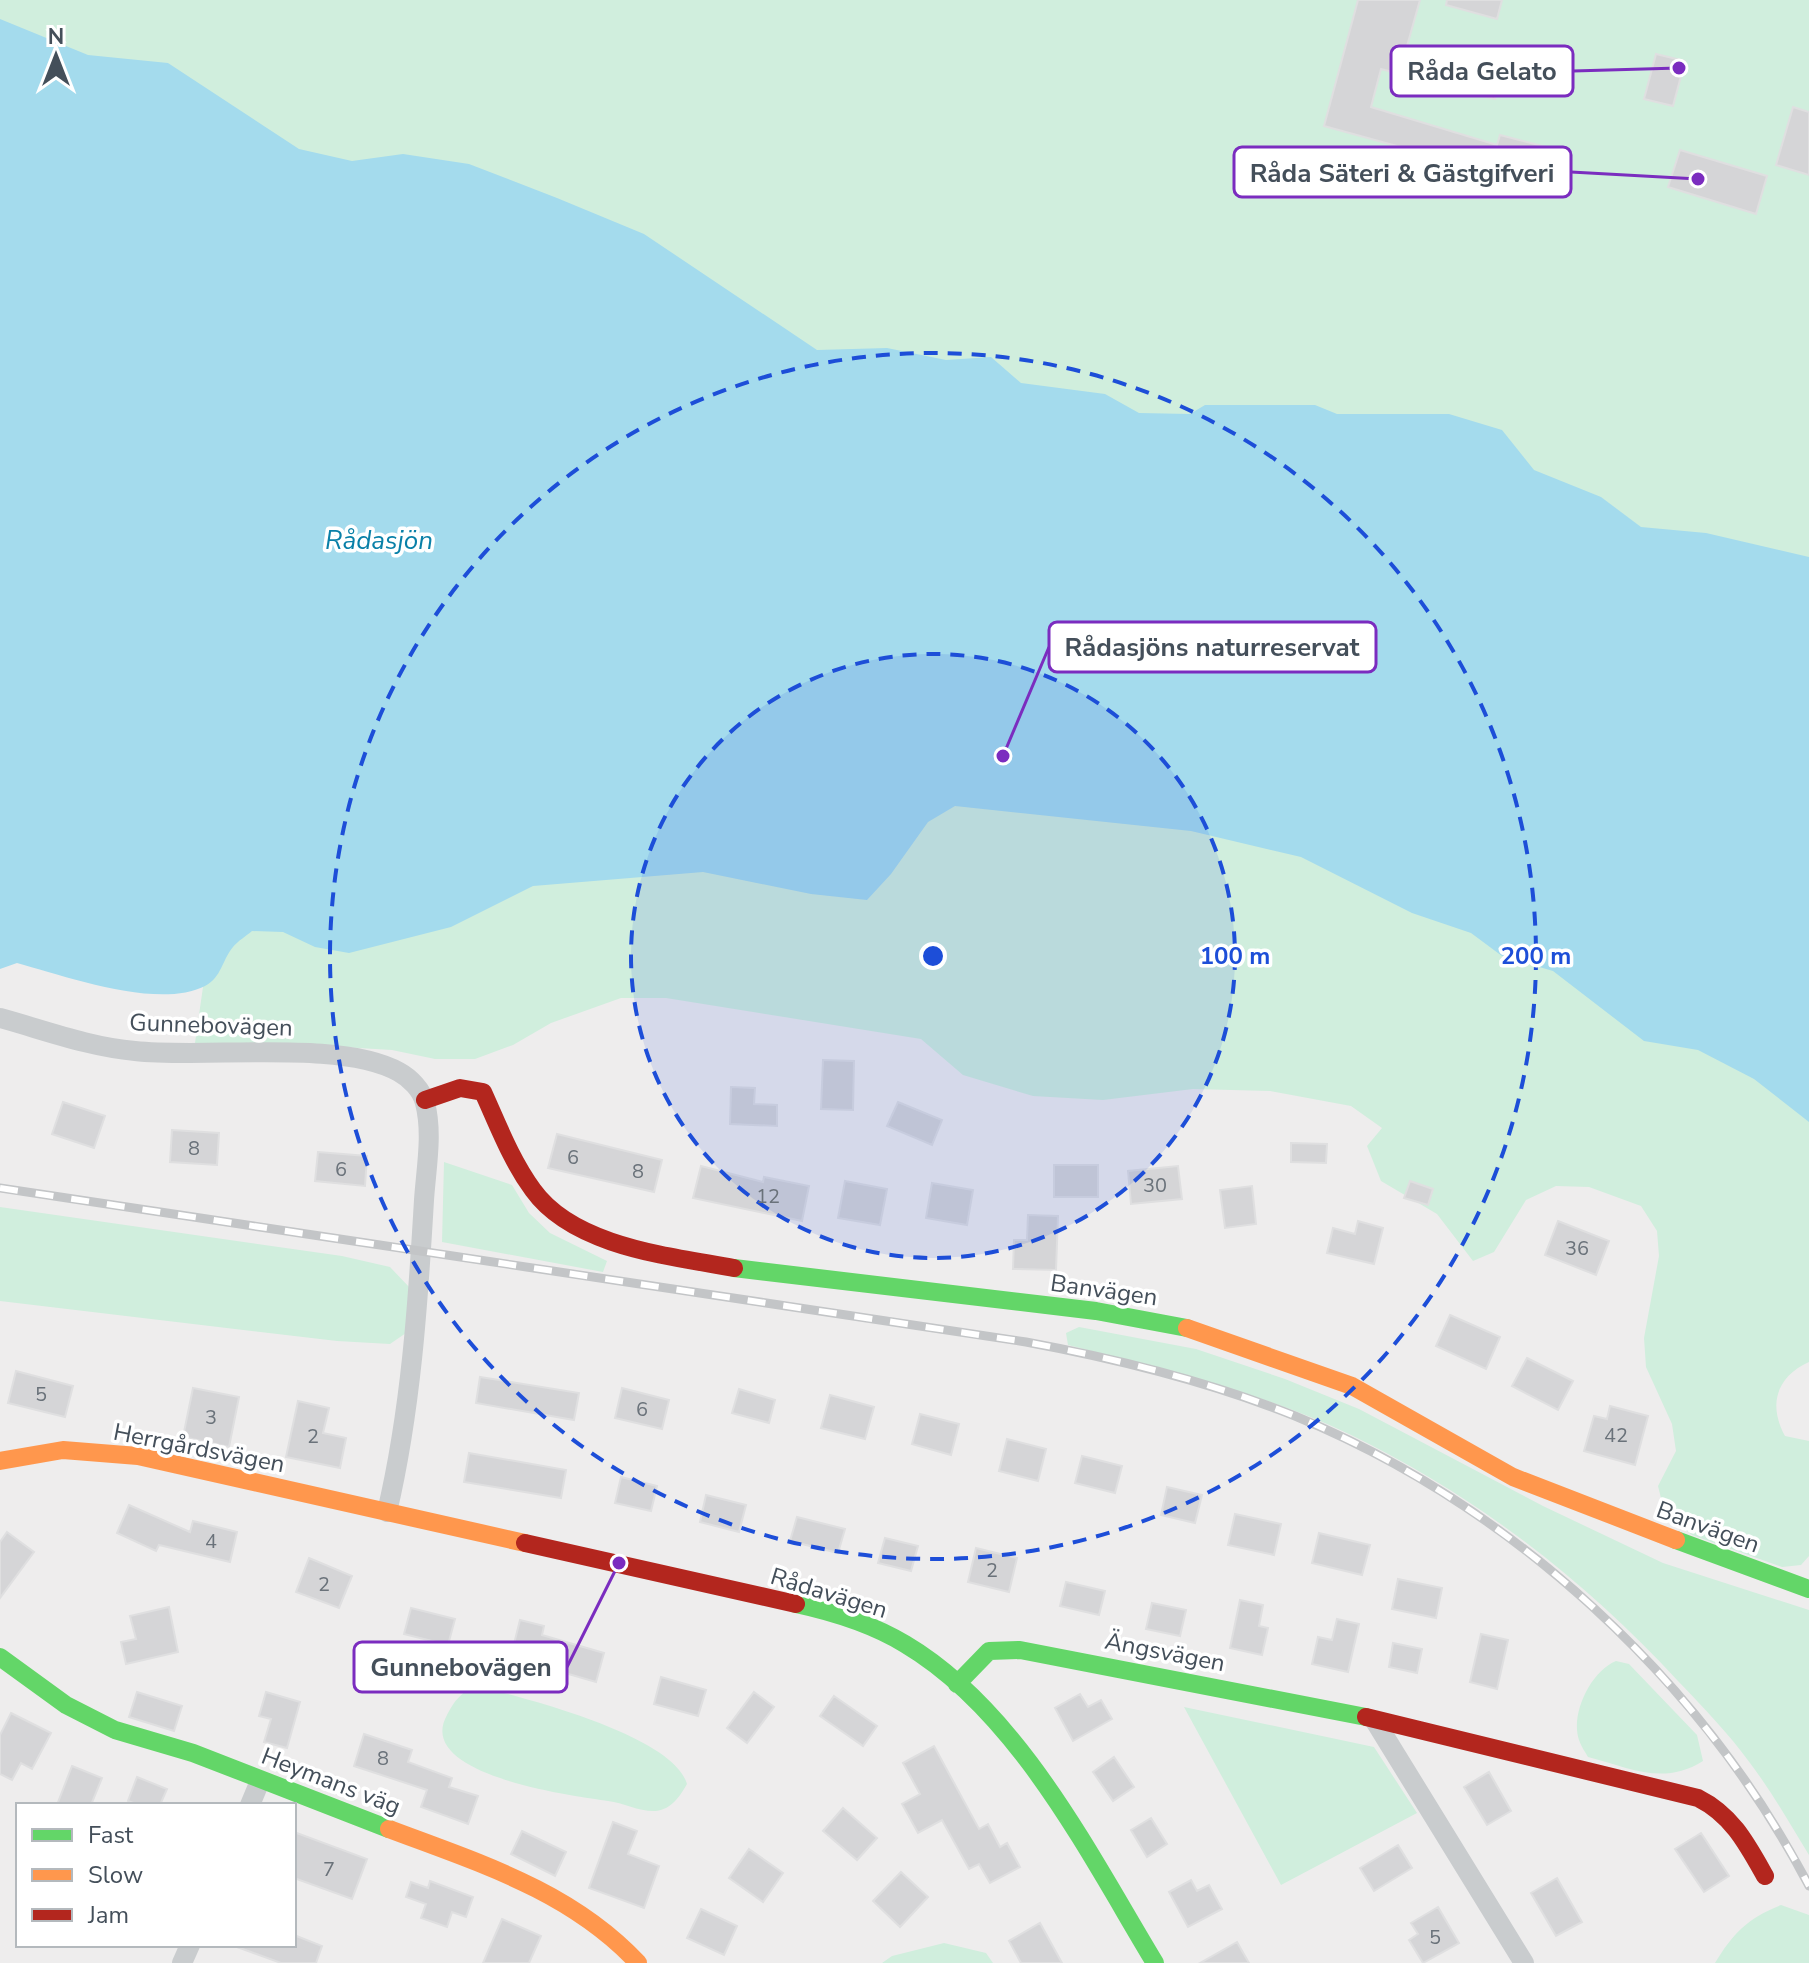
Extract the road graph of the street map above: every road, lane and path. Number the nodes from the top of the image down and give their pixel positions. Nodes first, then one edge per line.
1 (0, 1018) edge
2 (425, 1100) junction
3 (0, 1461) edge
4 (387, 1512) junction
5 (1809, 1589) edge
6 (0, 1657) edge
7 (957, 1684) junction
8 (1375, 1721) junction
9 (260, 1781) junction
10 (251, 1803) edge
11 (1765, 1876) dead end
12 (638, 1963) edge
13 (1155, 1963) edge
14 (1524, 1963) edge

1 - 2 street, Gunnebovägen
2 - 4 street
2 - 5 street, Banvägen
3 - 4 street, Herrgårdsvägen
4 - 7 street, Rådavägen
6 - 9 street, Heymans väg
7 - 8 street, Ängsvägen
7 - 13 street, Rådavägen
8 - 11 street, Ängsvägen
8 - 14 street
9 - 10 street
9 - 12 street, Heymans väg

